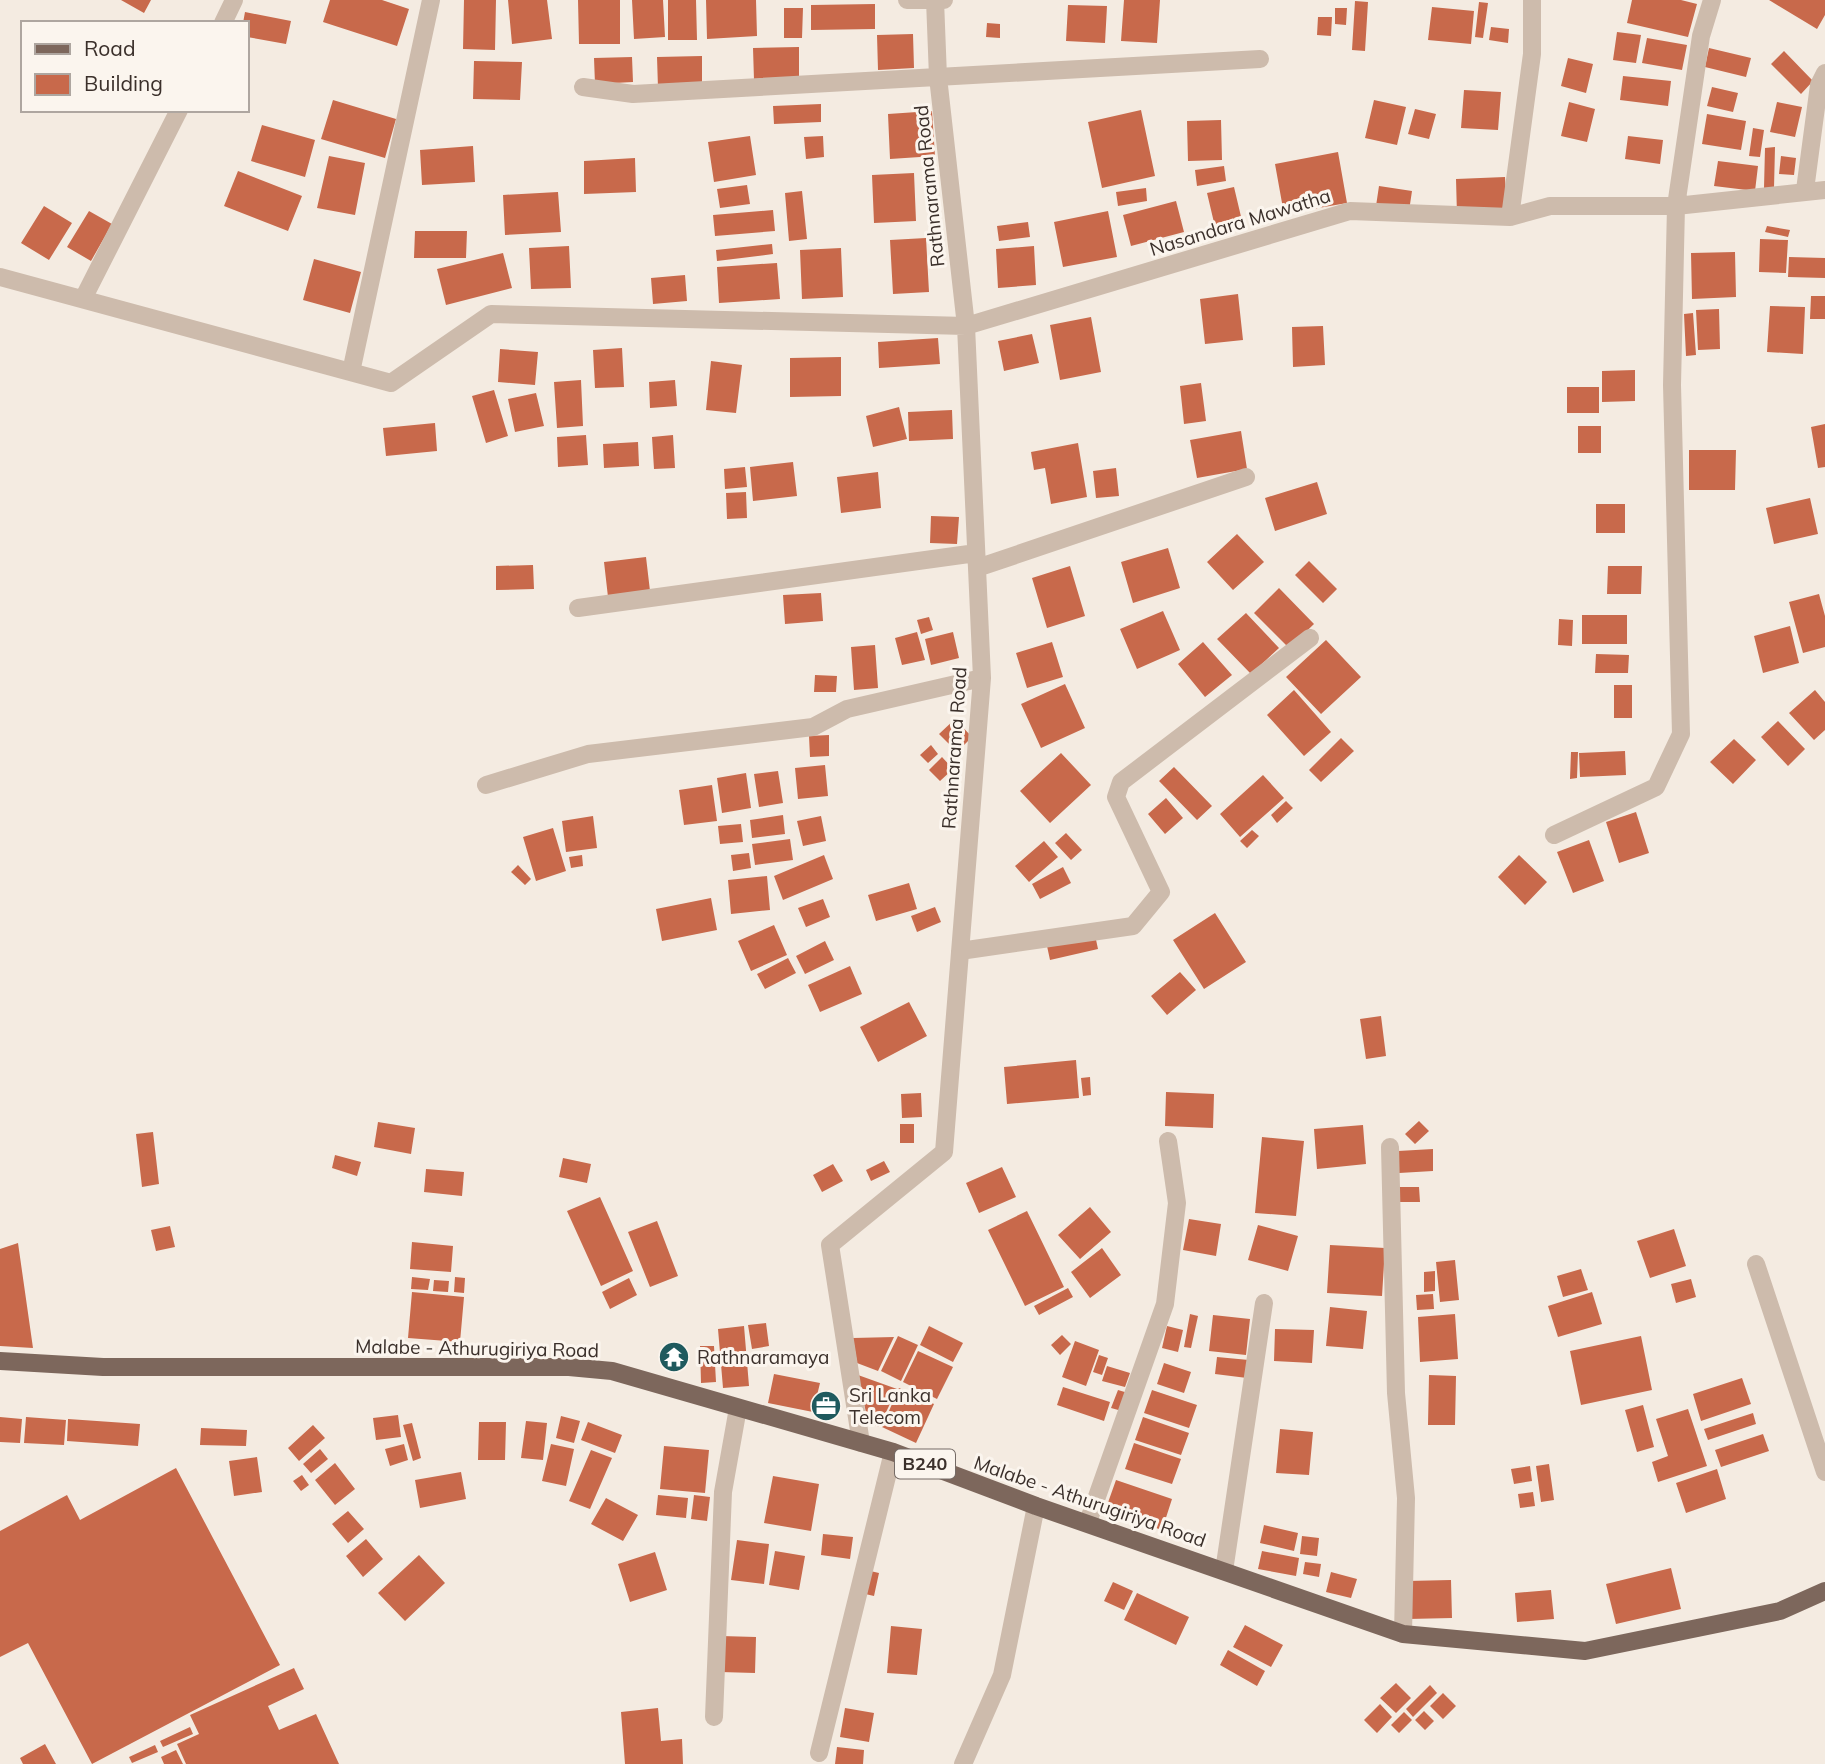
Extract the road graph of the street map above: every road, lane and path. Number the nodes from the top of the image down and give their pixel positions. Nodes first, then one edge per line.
1 (234, 0) edge
2 (431, 0) edge
3 (907, 0) edge
4 (935, 0) edge
5 (944, 0) edge
6 (1532, 0) edge
7 (1712, 0) edge
8 (224, 21) edge
9 (1260, 59) dead end
10 (1825, 73) edge
11 (938, 77) junction
12 (583, 88) dead end
13 (178, 112) edge
14 (1805, 190) junction
15 (1825, 190) edge
16 (1675, 206) junction
17 (1510, 217) junction
18 (0, 277) edge
19 (83, 299) junction
20 (966, 326) junction
21 (351, 372) junction
22 (1246, 477) dead end
23 (977, 560) junction
24 (578, 608) dead end
25 (1310, 638) dead end
26 (982, 678) junction
27 (486, 785) dead end
28 (1554, 835) dead end
29 (960, 951) junction
30 (1168, 1141) dead end
31 (1391, 1147) dead end
32 (1756, 1264) dead end
33 (1264, 1303) dead end
34 (0, 1361) edge
35 (738, 1408) junction
36 (861, 1443) junction
37 (893, 1452) junction
38 (1825, 1472) edge
39 (1036, 1506) junction
40 (1088, 1522) junction
41 (1224, 1571) junction
42 (1825, 1591) edge
43 (1403, 1634) junction
44 (714, 1717) dead end
45 (818, 1753) dead end
46 (963, 1764) edge

1 - 8 street
2 - 21 street
3 - 4 street
4 - 5 street
4 - 11 street, Rathnarama Road
6 - 17 street
7 - 16 street
9 - 11 street
10 - 14 street
11 - 12 street
11 - 20 street, Rathnarama Road
13 - 19 street
14 - 15 street, Nasandara Mawatha
14 - 16 street, Nasandara Mawatha
16 - 17 street, Nasandara Mawatha
16 - 28 street
17 - 20 street, Nasandara Mawatha
18 - 19 street, Nasandara Mawatha
19 - 21 street, Nasandara Mawatha
20 - 21 street, Nasandara Mawatha
20 - 23 street, Rathnarama Road
22 - 23 street
23 - 24 street
23 - 26 street, Rathnarama Road
25 - 29 street
26 - 27 street
26 - 29 street, Rathnarama Road
29 - 36 street, Rathnarama Road
30 - 40 street
31 - 43 street
32 - 38 street
33 - 41 street
34 - 35 main road, Malabe - Athurugiriya Road / B240
35 - 36 main road, Malabe - Athurugiriya Road / B240
35 - 44 street
36 - 37 main road, Malabe - Athurugiriya Road / B240
37 - 39 main road, Malabe - Athurugiriya Road / B240
37 - 45 street
39 - 40 main road, Malabe - Athurugiriya Road / B240
39 - 46 street
40 - 41 main road, Malabe - Athurugiriya Road / B240
41 - 43 main road, Malabe - Athurugiriya Road / B240
42 - 43 main road, Malabe - Athurugiriya Road / B240

